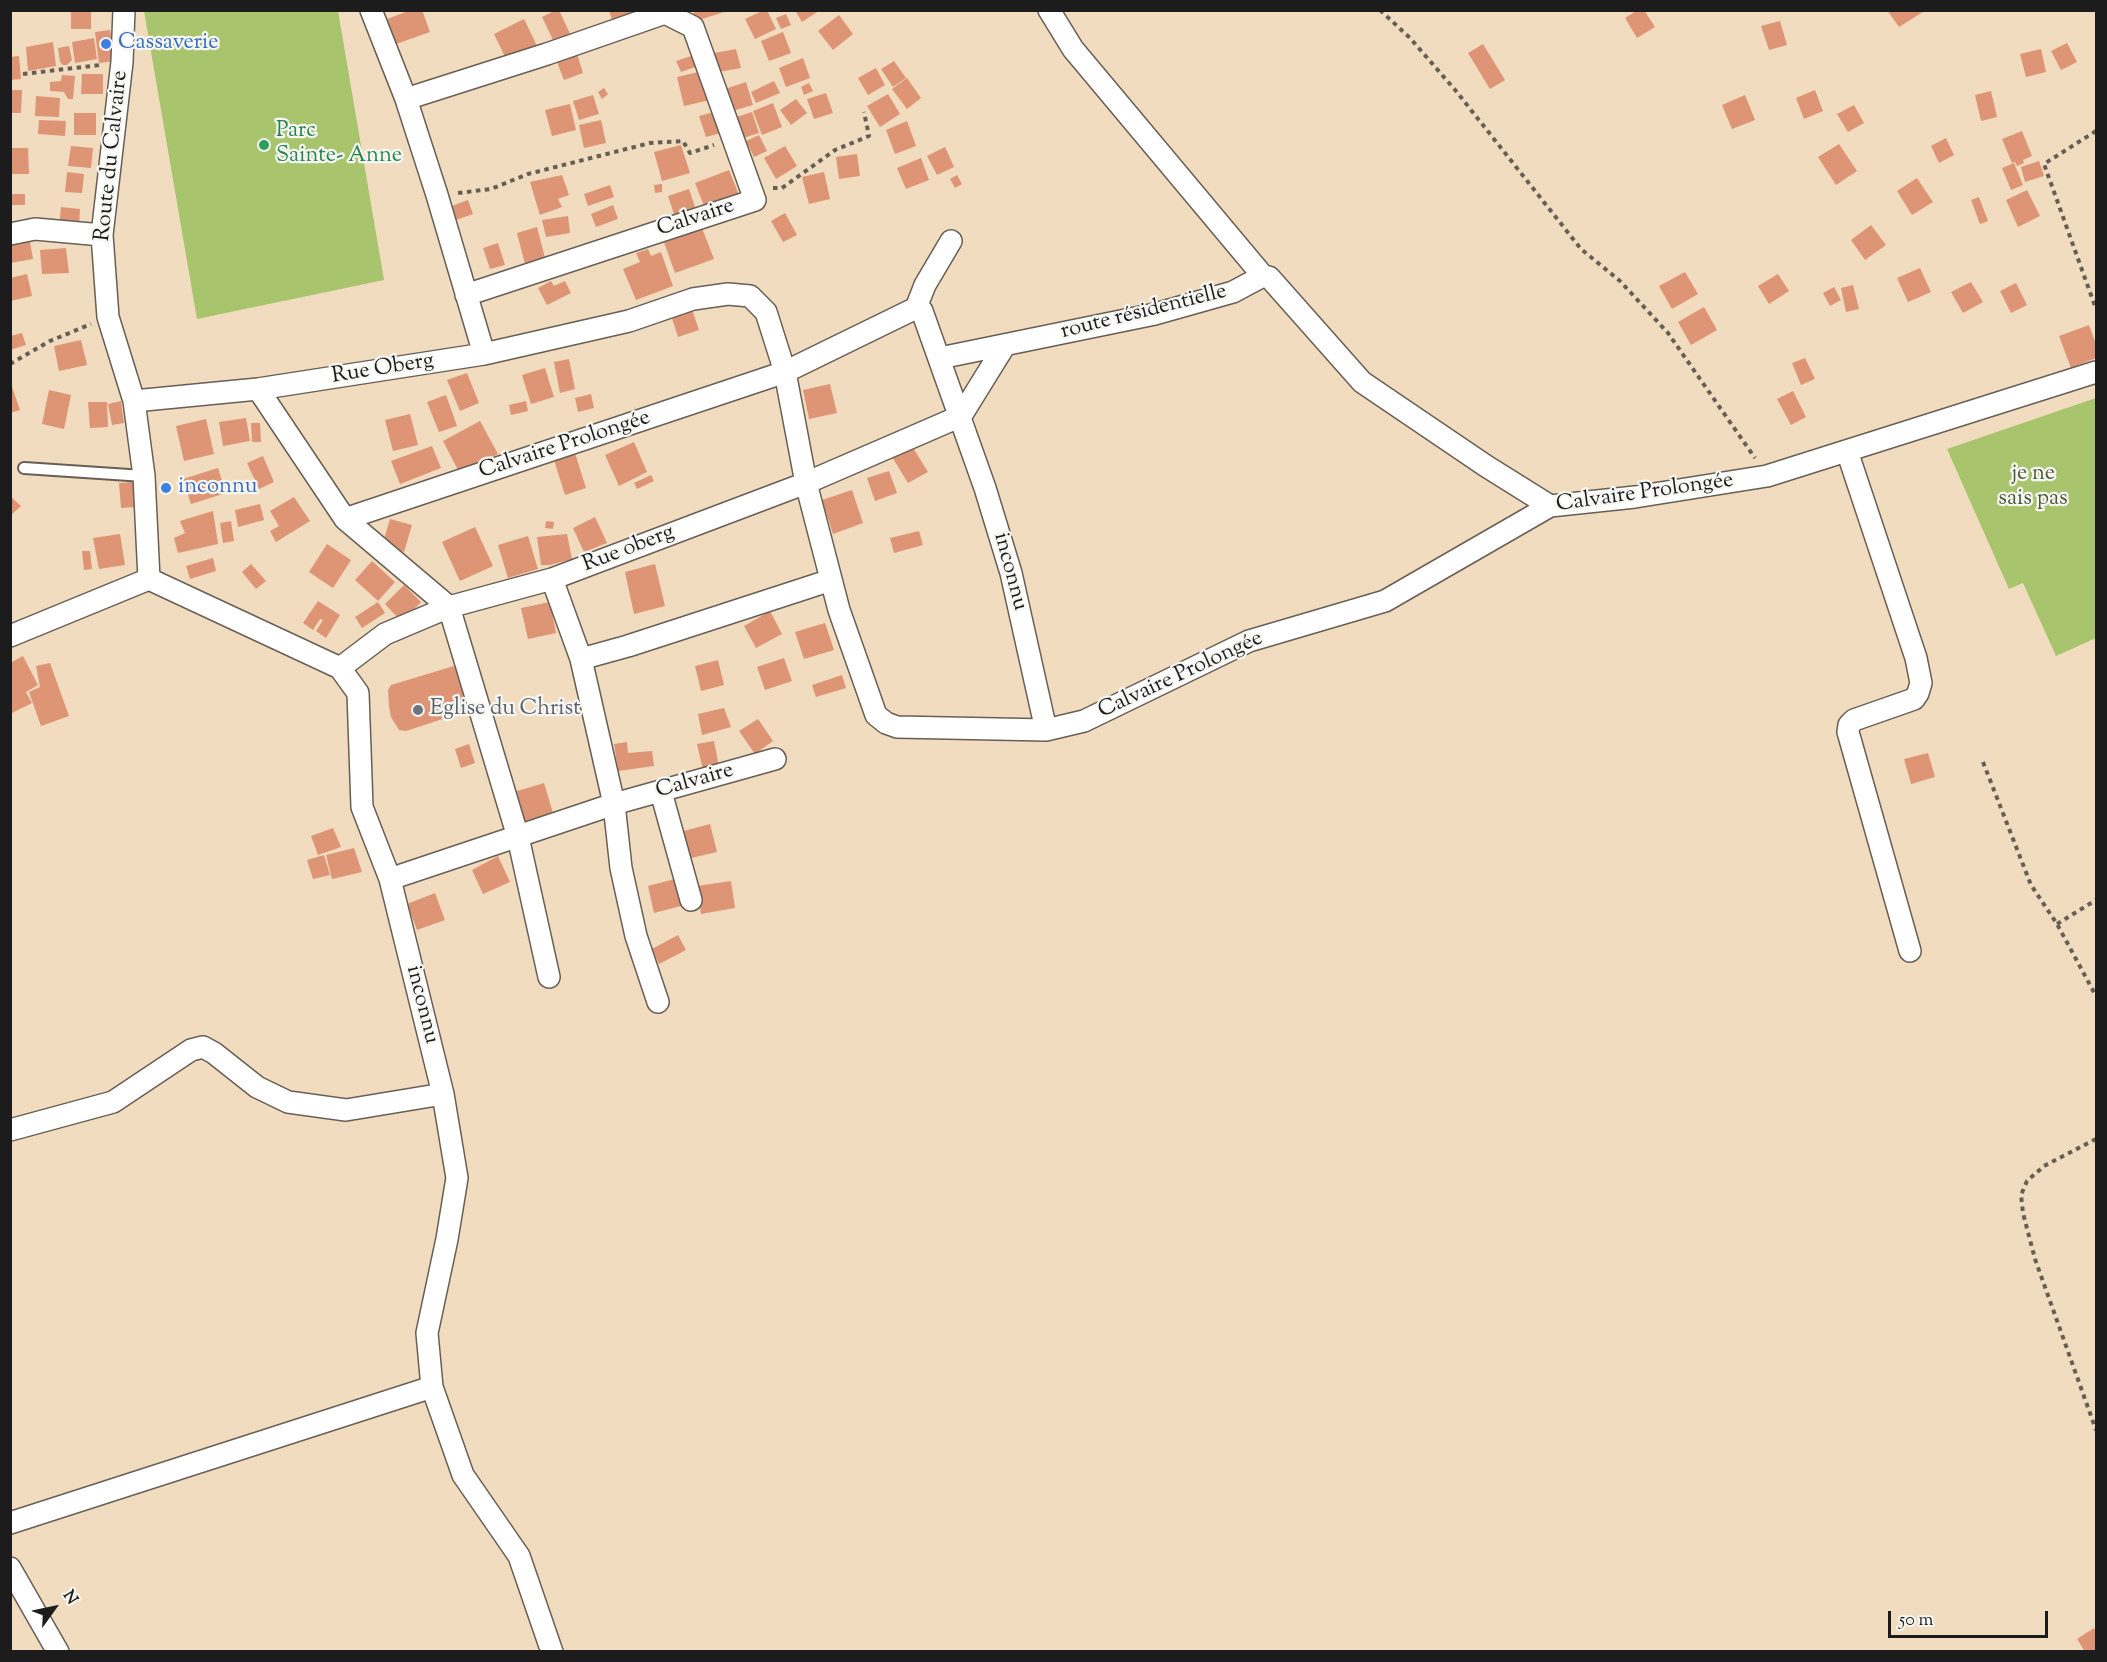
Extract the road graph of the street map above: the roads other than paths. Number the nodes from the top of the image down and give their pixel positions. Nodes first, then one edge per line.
1 (124, 10) edge
2 (371, 10) edge
3 (1049, 10) edge
4 (665, 12) edge
5 (406, 99) junction
6 (10, 234) edge
7 (102, 236) junction
8 (951, 242) dead end
9 (1263, 276) junction
10 (466, 295) junction
11 (916, 308) junction
12 (629, 321) joint
13 (1005, 345) junction
14 (484, 354) junction
15 (940, 358) junction
16 (785, 372) junction
17 (2097, 372) edge
18 (258, 389) junction
19 (134, 401) junction
20 (961, 416) junction
21 (1847, 451) junction
22 (24, 468) dead end
23 (144, 476) junction
24 (806, 483) junction
25 (1550, 506) junction
26 (345, 519) junction
27 (149, 579) junction
28 (552, 579) junction
29 (831, 580) junction
30 (449, 608) junction
31 (10, 636) edge
32 (581, 659) junction
33 (340, 668) junction
34 (1046, 730) junction
35 (776, 759) dead end
36 (661, 792) junction
37 (614, 804) junction
38 (518, 837) junction
39 (390, 879) junction
40 (691, 900) dead end
41 (1910, 951) dead end
42 (549, 977) dead end
43 (658, 1002) dead end
44 (443, 1094) junction
45 (10, 1130) edge
46 (432, 1387) junction
47 (10, 1523) edge
48 (10, 1568) edge
49 (58, 1652) edge
50 (552, 1652) edge

1 - 7 street, Route du Calvaire
2 - 5 street
3 - 9 street
4 - 5 street, Calvaire
4 - 10 street, Calvaire
5 - 10 street
6 - 7 street
7 - 19 street, Route du Calvaire
8 - 11 street
9 - 13 street, route résidentielle
9 - 25 street
10 - 14 street
11 - 15 street, inconnu
11 - 16 street
12 - 14 street, Rue Oberg
12 - 16 street, Calvaire Prolongée
13 - 15 street, route résidentielle
13 - 20 street
14 - 18 street, Rue Oberg
15 - 20 street, inconnu
16 - 24 street, Calvaire Prolongée
16 - 26 street, Calvaire Prolongée
17 - 21 street, Calvaire Prolongée
18 - 19 street, Rue Oberg
18 - 26 street
19 - 23 street, Route du Calvaire
20 - 24 street
20 - 34 street, inconnu
21 - 25 street, Calvaire Prolongée
21 - 41 street
22 - 23 lane
23 - 27 street, Route du Calvaire
24 - 28 street, Rue oberg
24 - 29 street, Calvaire Prolongée
25 - 34 street, Calvaire Prolongée
26 - 30 street
27 - 31 street
27 - 33 street, inconnu
28 - 30 street, Rue oberg
28 - 32 street
29 - 32 street
29 - 34 street, Calvaire Prolongée
30 - 33 street
30 - 38 street
32 - 37 street
33 - 39 street, inconnu
35 - 36 street, Calvaire
36 - 37 street, Calvaire
36 - 40 street
37 - 38 street, Calvaire
37 - 43 street
38 - 39 street
38 - 42 street
39 - 44 street, inconnu
44 - 45 street
44 - 46 street, inconnu
46 - 47 street
46 - 50 street, inconnu
48 - 49 street

